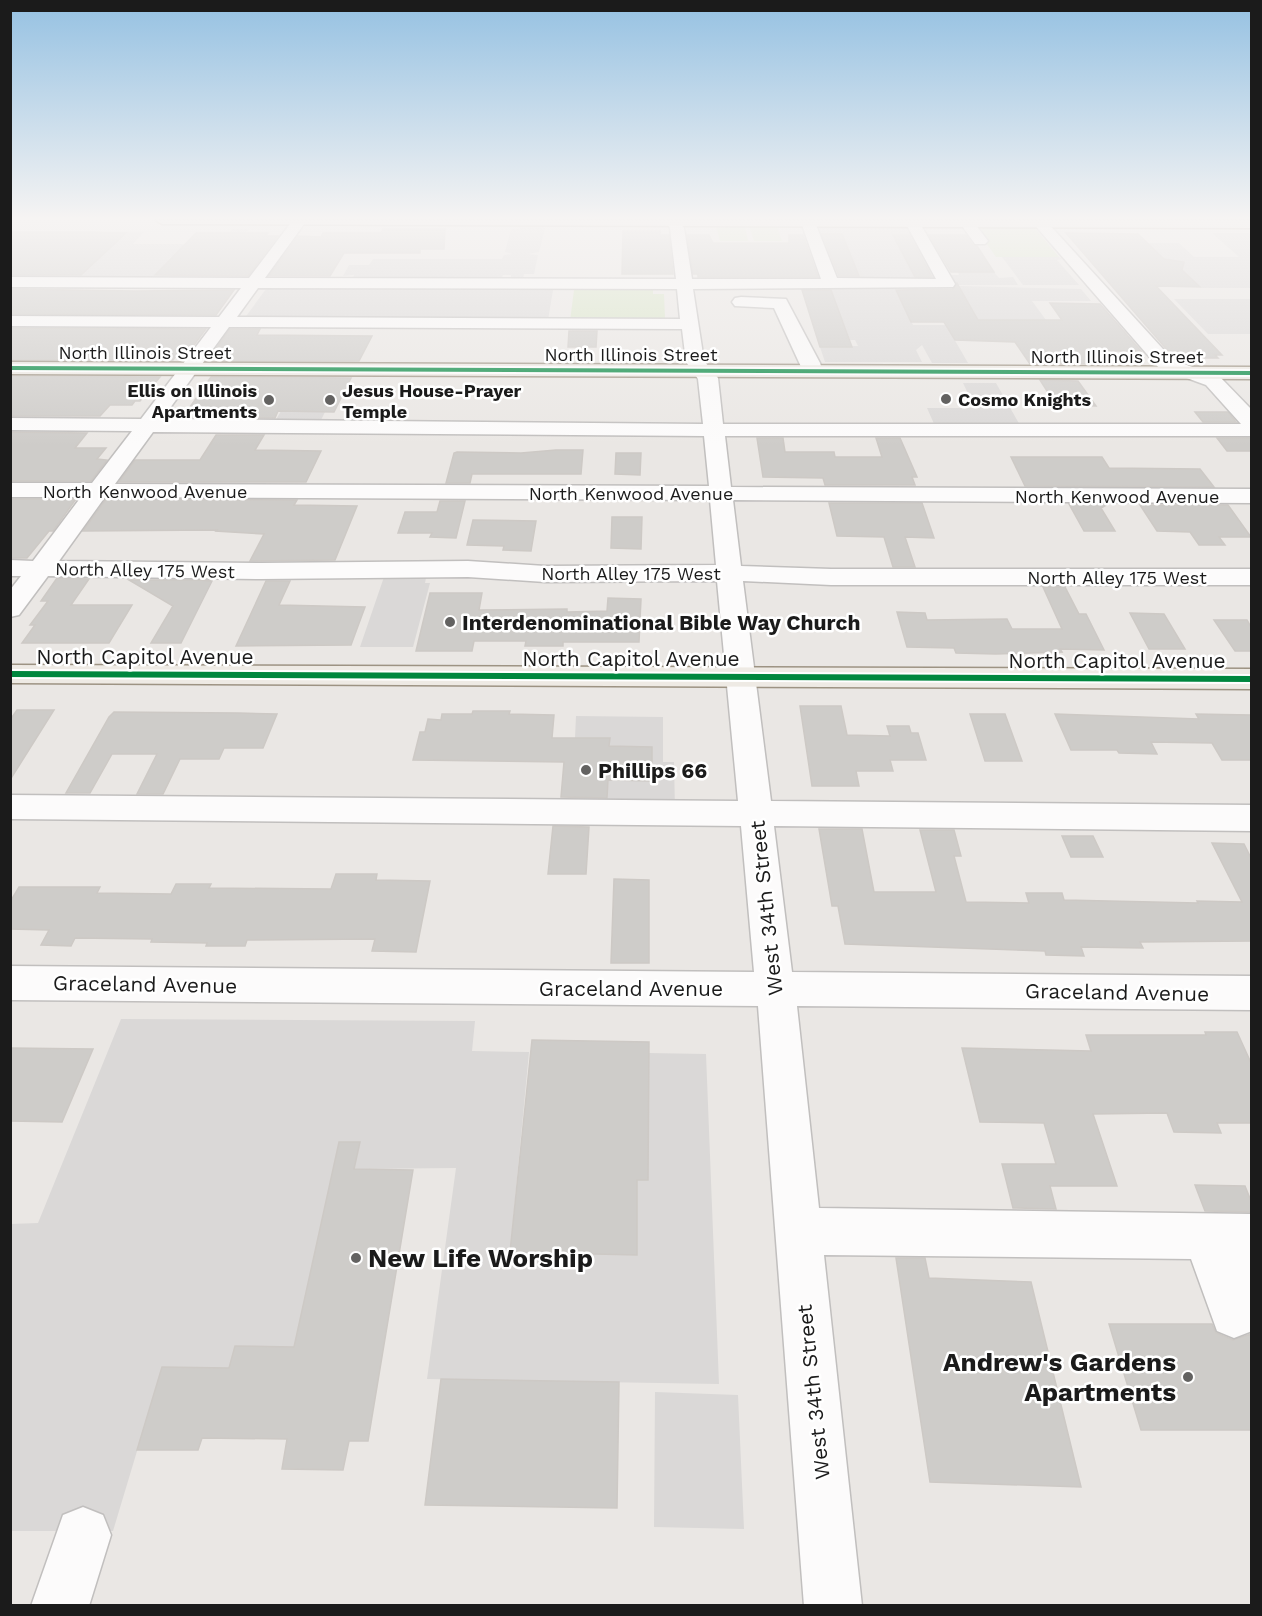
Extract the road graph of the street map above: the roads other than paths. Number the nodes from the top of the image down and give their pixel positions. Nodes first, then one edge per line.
1 (245, 295) edge
2 (686, 295) edge
3 (1101, 295) edge
4 (721, 302) dead end
5 (585, 303) dead end
6 (648, 307) dead end
7 (10, 321) edge
8 (226, 321) junction
9 (690, 324) junction
10 (10, 368) edge
11 (191, 368) junction
12 (702, 371) junction
13 (813, 371) junction
14 (1190, 373) junction
15 (1251, 373) edge
16 (1251, 423) edge
17 (10, 424) edge
18 (150, 424) junction
19 (714, 430) junction
20 (1251, 430) edge
21 (10, 490) edge
22 (99, 491) junction
23 (720, 494) junction
24 (1251, 496) edge
25 (10, 568) edge
26 (41, 569) junction
27 (729, 573) junction
28 (1251, 577) edge
29 (10, 609) edge
30 (10, 674) edge
31 (741, 676) junction
32 (1251, 679) edge
33 (10, 807) edge
34 (757, 814) junction
35 (1251, 818) edge
36 (10, 983) edge
37 (774, 990) junction
38 (1251, 993) edge
39 (797, 1231) junction
40 (1233, 1267) edge
41 (83, 1535) dead end
42 (60, 1605) edge
43 (834, 1605) edge

1 - 8 street
2 - 9 street, West 34th Street
3 - 14 street
4 - 13 street
5 - 6 street
7 - 8 street
8 - 9 street
8 - 11 street
9 - 12 street, West 34th Street
10 - 11 main road, North Illinois Street
11 - 12 main road, North Illinois Street
11 - 18 street
12 - 13 main road, North Illinois Street
12 - 19 street, West 34th Street
13 - 14 main road, North Illinois Street
14 - 15 main road, North Illinois Street
14 - 16 street
17 - 18 street
18 - 19 street
18 - 22 street
19 - 20 street
19 - 23 street, West 34th Street
21 - 22 street, North Kenwood Avenue
22 - 23 street, North Kenwood Avenue
22 - 26 street
23 - 24 street, North Kenwood Avenue
23 - 27 street, West 34th Street
25 - 26 street, North Alley 175 West
26 - 27 street, North Alley 175 West
26 - 29 street
27 - 28 street, North Alley 175 West
27 - 31 street, West 34th Street
30 - 31 main road, North Capitol Avenue
31 - 32 main road, North Capitol Avenue
31 - 34 street, West 34th Street
33 - 34 street
34 - 35 street
34 - 37 street, West 34th Street
36 - 37 street, Graceland Avenue
37 - 38 street, Graceland Avenue
37 - 39 street, West 34th Street
39 - 40 street
39 - 43 street, West 34th Street
41 - 42 street

